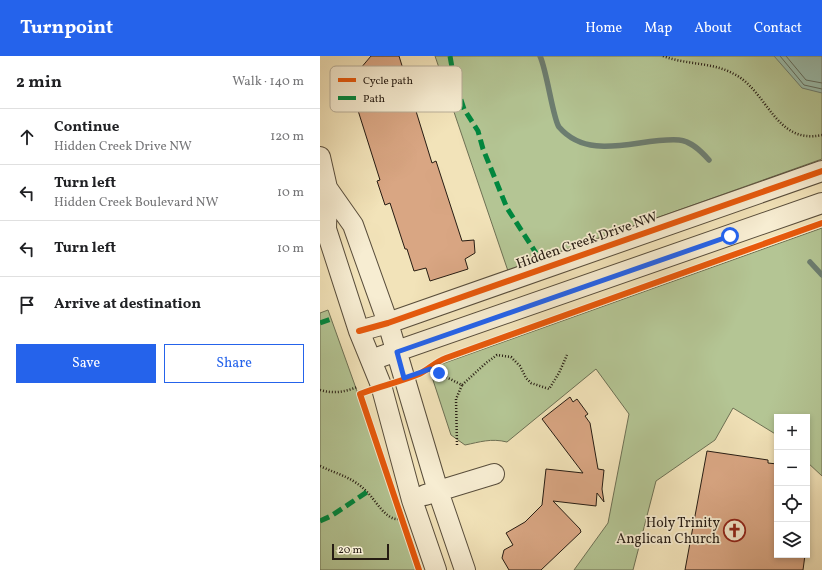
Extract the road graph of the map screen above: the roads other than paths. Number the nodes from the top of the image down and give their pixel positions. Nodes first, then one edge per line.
1 (320, 157) edge
2 (822, 171) edge
3 (323, 189) edge
4 (822, 203) edge
5 (388, 323) junction
6 (359, 331) junction
7 (397, 352) junction
8 (371, 360) junction
9 (494, 474) dead end
10 (438, 491) junction
11 (406, 505) junction
12 (436, 570) edge
13 (465, 570) edge

1 - 3 street
2 - 5 street, Hidden Creek Drive NW
3 - 5 street
3 - 6 street
4 - 7 street
5 - 6 street, Hidden Creek Drive NW
5 - 7 street
6 - 8 street
7 - 8 street
7 - 10 street
8 - 11 street
9 - 10 street
10 - 11 street
10 - 13 street
11 - 12 street

